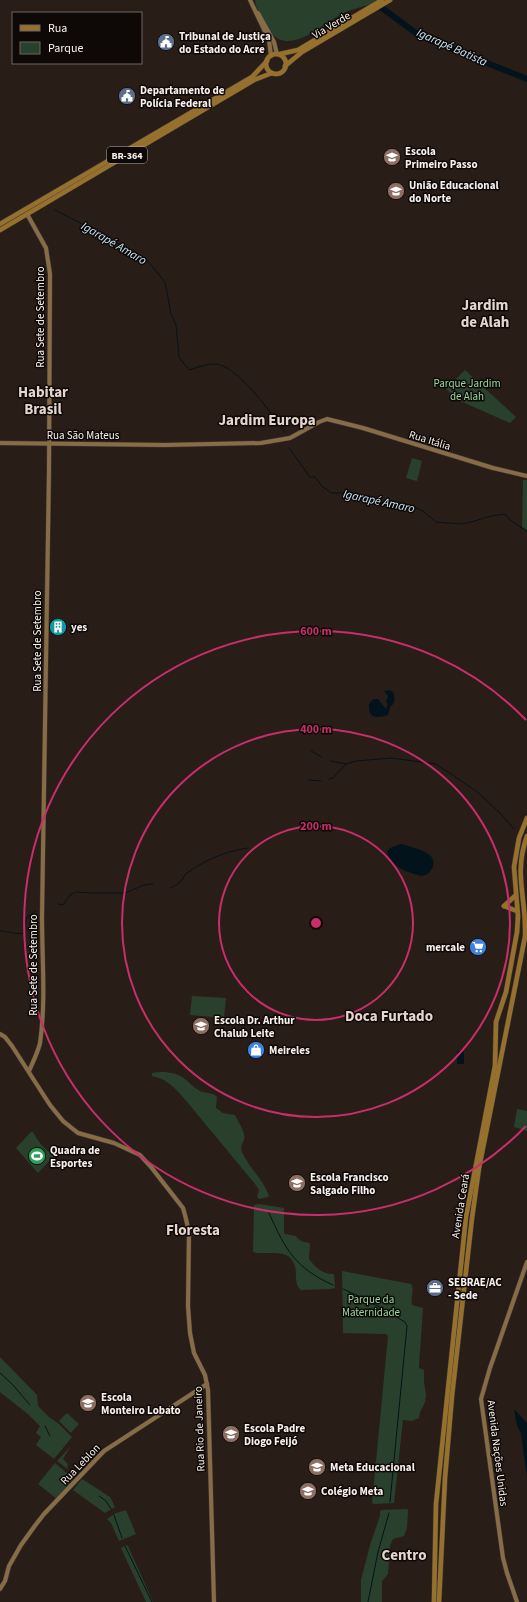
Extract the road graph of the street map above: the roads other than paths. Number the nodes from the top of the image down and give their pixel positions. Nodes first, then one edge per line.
1 (382, 0) edge
2 (390, 0) edge
3 (250, 1) edge
4 (302, 50) junction
5 (279, 54) junction
6 (271, 56) junction
7 (267, 61) junction
8 (285, 66) junction
9 (272, 73) junction
10 (27, 214) junction
11 (0, 224) edge
12 (0, 230) edge
13 (327, 419) joint
14 (0, 443) edge
15 (49, 444) junction
16 (527, 476) edge
17 (527, 818) edge
18 (527, 836) edge
19 (516, 895) junction
20 (517, 905) junction
21 (517, 911) junction
22 (526, 914) edge
23 (501, 1005) junction
24 (510, 1015) junction
25 (496, 1028) junction
26 (507, 1028) junction
27 (0, 1034) edge
28 (29, 1071) junction
29 (527, 1262) edge
30 (207, 1384) junction
31 (442, 1445) junction
32 (447, 1454) junction
33 (440, 1466) junction
34 (445, 1478) junction
35 (0, 1590) edge
36 (214, 1602) edge
37 (434, 1602) edge
38 (439, 1602) edge
39 (517, 1602) edge

1 - 4 main road, Via Verde / BR-364
2 - 4 main road, Via Verde / BR-364
3 - 5 street
3 - 6 street
4 - 5 main road, BR-364
4 - 8 main road, BR-364
5 - 6 main road, BR-364
5 - 8 main road
6 - 7 main road, BR-364
7 - 9 main road
7 - 11 main road, BR-364
8 - 9 main road, BR-364
9 - 10 main road, BR-364
10 - 12 main road, BR-364
10 - 15 street, Rua Sete de Setembro
13 - 15 street, Rua São Mateus
13 - 16 street, Rua Itália
14 - 15 street, Rua São Mateus
15 - 28 street, Rua Sete de Setembro
17 - 19 main road, Avenida Ceará
18 - 22 main road, Avenida Ceará
19 - 20 main road, Avenida Ceará
19 - 21 main road
20 - 21 main road, Avenida Ceará
20 - 22 main road
21 - 23 main road, Avenida Ceará
22 - 24 main road, Avenida Ceará
23 - 24 main road
23 - 25 main road, Avenida Ceará
24 - 26 main road, Avenida Ceará
25 - 26 main road
25 - 31 main road, Avenida Ceará
26 - 32 main road, Avenida Ceará
27 - 28 street, Rua Rio de Janeiro
28 - 30 street, Rua Rio de Janeiro
29 - 39 street, Avenida Nações Unidas
30 - 35 street, Rua Leblon
30 - 36 street, Rua Rio de Janeiro
31 - 32 main road
31 - 33 main road, Avenida Ceará
32 - 34 main road, Avenida Ceará
33 - 34 main road
33 - 37 main road, Avenida Ceará
34 - 38 main road, Avenida Ceará

